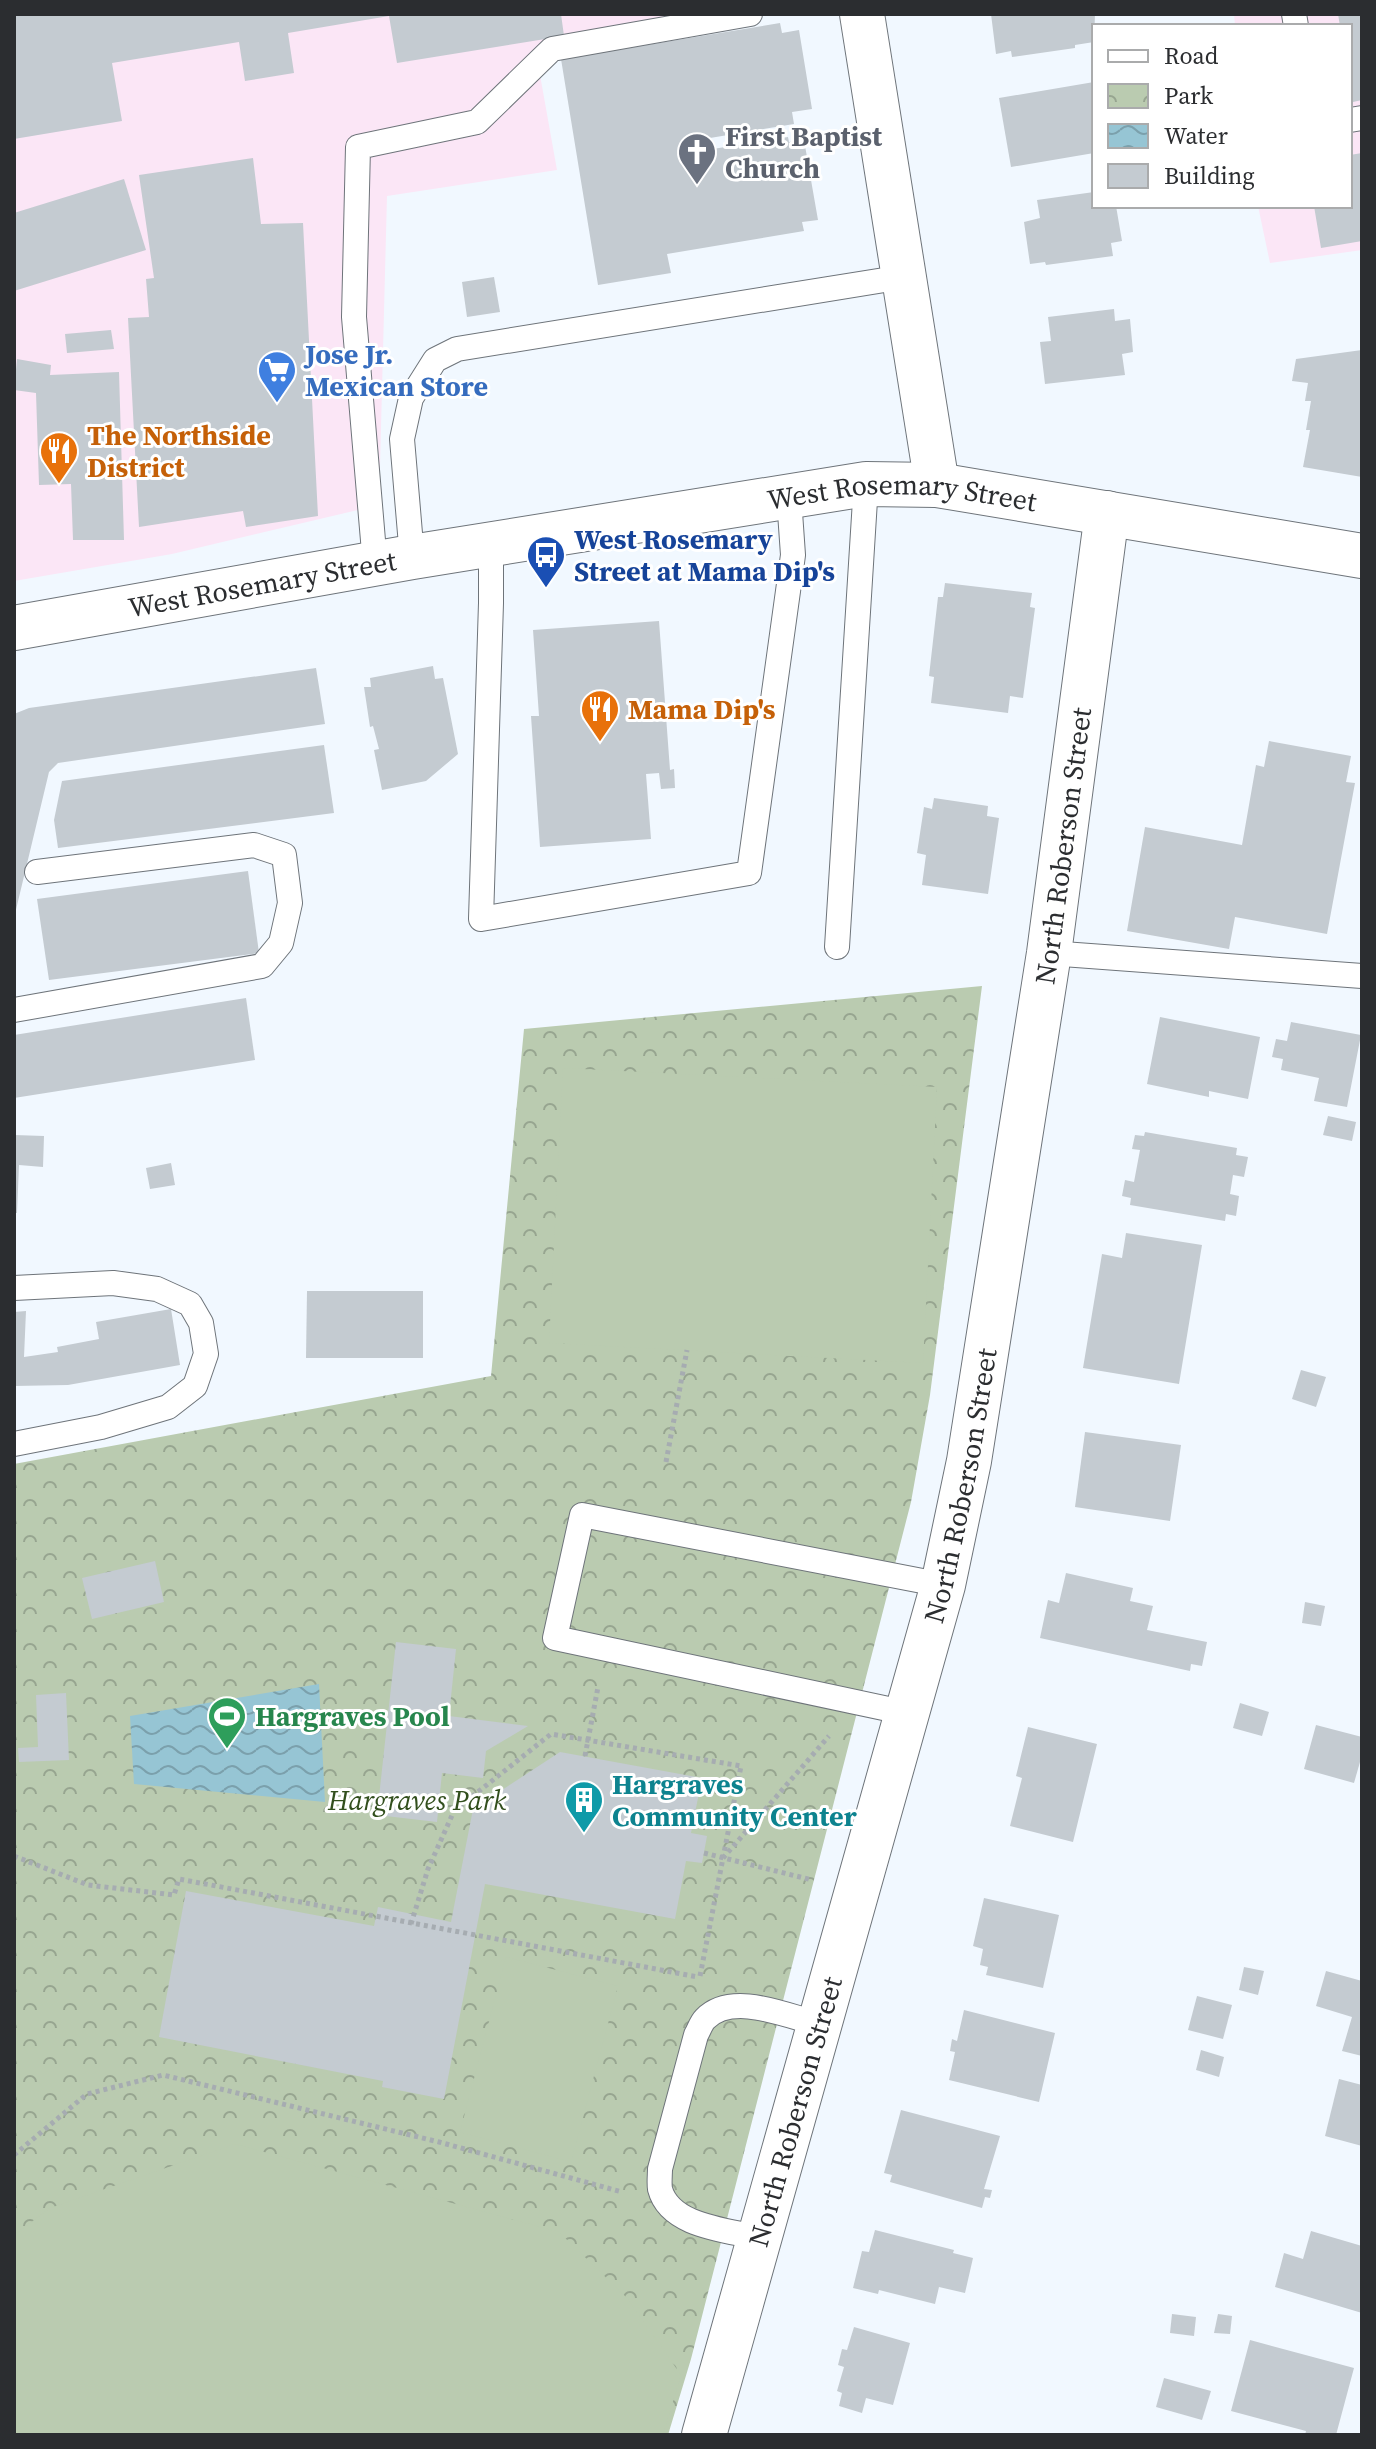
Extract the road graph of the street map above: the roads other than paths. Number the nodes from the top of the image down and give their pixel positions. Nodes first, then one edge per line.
1 (750, 14) edge
2 (862, 14) edge
3 (903, 277) junction
4 (866, 484) junction
5 (937, 485) junction
6 (789, 498) junction
7 (1107, 513) junction
8 (491, 546) junction
9 (1362, 556) edge
10 (393, 560) junction
11 (14, 628) edge
12 (37, 872) dead end
13 (837, 947) dead end
14 (1049, 953) junction
15 (1362, 976) edge
16 (14, 1010) edge
17 (14, 1288) edge
18 (14, 1444) edge
19 (943, 1585) junction
20 (907, 1713) junction
21 (819, 2024) junction
22 (760, 2238) junction
23 (704, 2435) edge

1 - 10 lane
2 - 3 street
3 - 5 street
3 - 10 lane
4 - 5 street, West Rosemary Street
4 - 6 street, West Rosemary Street
4 - 13 lane
5 - 7 street, West Rosemary Street
6 - 8 street, West Rosemary Street
6 - 8 lane
7 - 9 street, West Rosemary Street
7 - 14 street, North Roberson Street
8 - 10 street, West Rosemary Street
10 - 11 street, West Rosemary Street
12 - 16 lane
14 - 15 lane
14 - 19 street, North Roberson Street
17 - 18 lane
19 - 20 street, North Roberson Street
19 - 20 lane
20 - 21 street, North Roberson Street
21 - 22 street, North Roberson Street
21 - 22 lane
22 - 23 street, North Roberson Street

